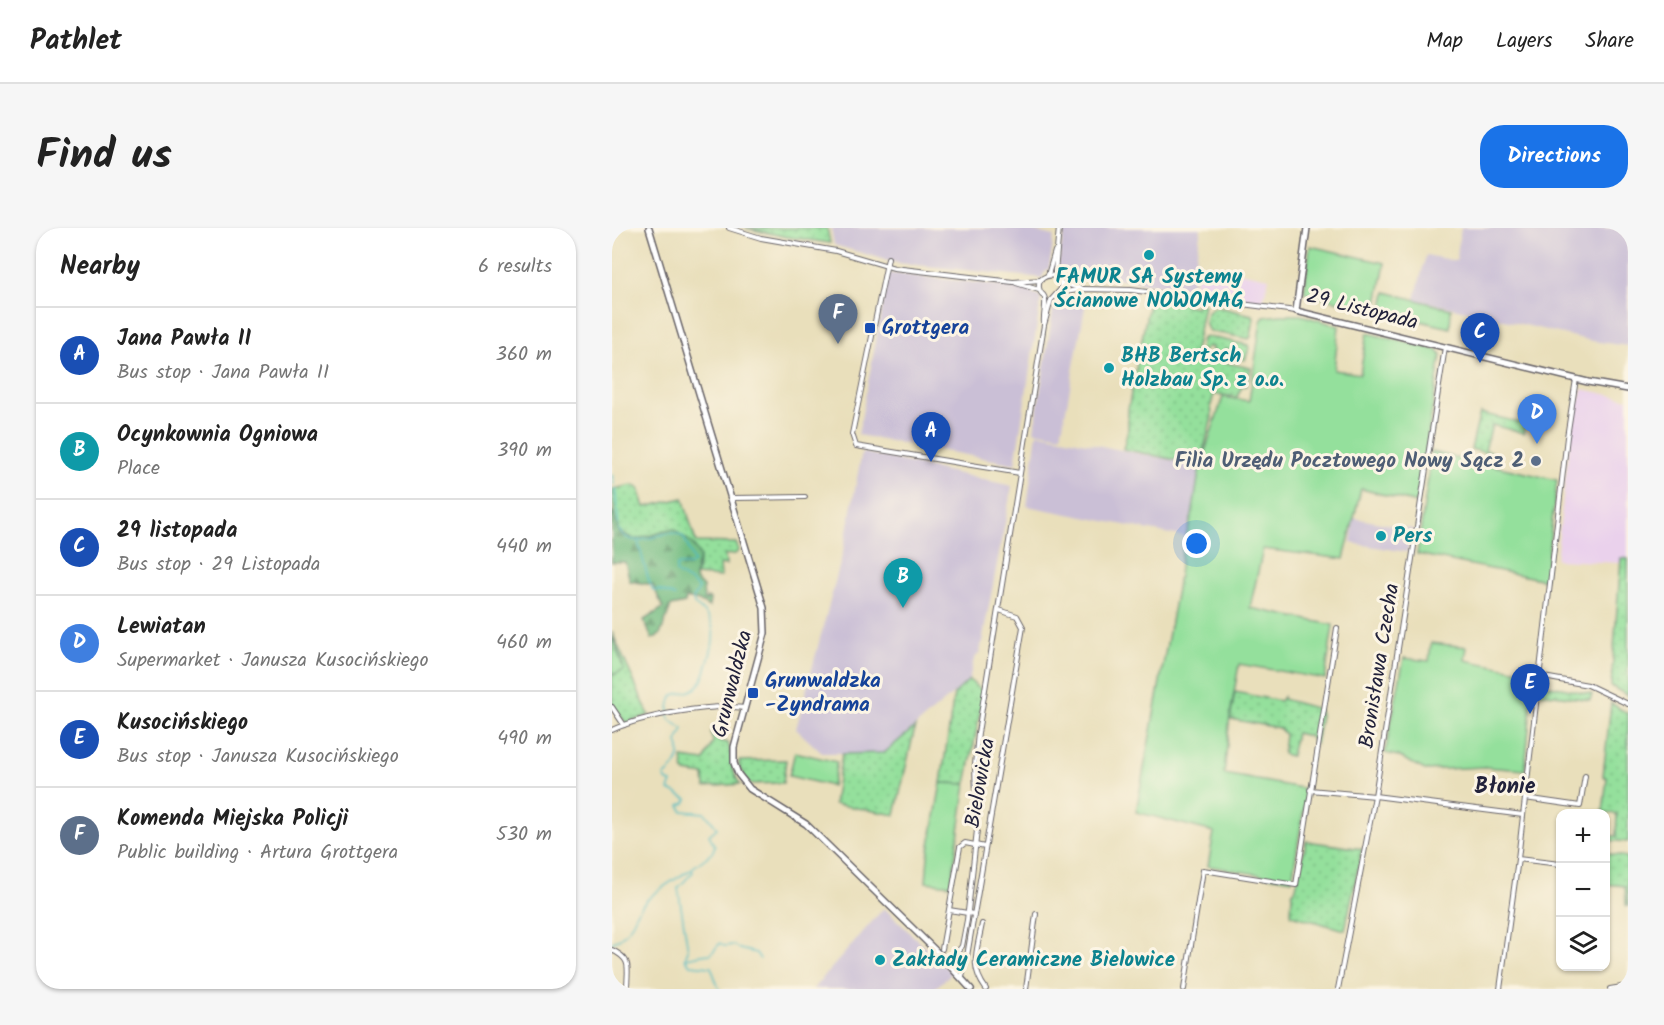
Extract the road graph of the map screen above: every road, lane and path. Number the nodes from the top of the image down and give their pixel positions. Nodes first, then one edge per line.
1 (649, 228) edge
2 (729, 228) edge
3 (1059, 228) edge
4 (1307, 228) edge
5 (1056, 251) junction
6 (888, 258) dead end
7 (886, 266) junction
8 (1048, 275) junction
9 (1057, 277) junction
10 (1041, 280) junction
11 (1013, 282) junction
12 (1061, 283) junction
13 (1084, 289) junction
14 (1040, 290) junction
15 (1059, 293) junction
16 (1043, 295) junction
17 (1054, 297) junction
18 (1296, 311) junction
19 (1044, 325) junction
20 (1445, 347) junction
21 (1576, 379) junction
22 (1628, 388) edge
23 (1020, 473) junction
24 (805, 497) dead end
25 (732, 498) junction
26 (999, 610) junction
27 (1336, 628) dead end
28 (1538, 676) junction
29 (1628, 704) edge
30 (612, 707) edge
31 (745, 708) junction
32 (624, 725) junction
33 (612, 730) edge
34 (1586, 776) dead end
35 (1310, 790) junction
36 (1375, 796) junction
37 (1525, 798) junction
38 (1522, 815) junction
39 (976, 845) junction
40 (985, 847) junction
41 (1518, 859) junction
42 (1556, 864) edge
43 (949, 910) junction
44 (968, 912) junction
45 (974, 914) junction
46 (1036, 914) dead end
47 (982, 924) dead end
48 (942, 948) dead end
49 (612, 950) edge
50 (948, 963) junction
51 (962, 977) junction
52 (1628, 986) edge
53 (627, 989) edge
54 (971, 989) edge
55 (986, 989) edge
56 (1026, 989) edge
57 (1184, 989) edge
58 (1338, 989) edge
59 (1500, 989) edge
60 (1610, 989) edge

1 - 25 street, Grunwaldzka
2 - 7 street
3 - 5 street
4 - 18 street
5 - 8 street
5 - 9 street
6 - 7 street
7 - 11 street
7 - 23 street
8 - 9 street
8 - 10 street
9 - 12 street
10 - 11 street
10 - 14 street
11 - 14 street
12 - 13 street, 29 Listopada
12 - 15 street
13 - 15 street, 29 Listopada
13 - 18 street, 29 Listopada
14 - 16 street
15 - 17 street
16 - 17 street
16 - 19 street
17 - 19 street
18 - 20 street, 29 Listopada
19 - 23 street
20 - 21 street, 29 Listopada
20 - 36 street, Bronisława Czecha
21 - 22 street, 29 Listopada
21 - 28 street
23 - 26 street
24 - 25 street
25 - 31 street, Grunwaldzka
26 - 39 street
26 - 40 street, Bielowicka
27 - 35 street
28 - 29 street
28 - 37 street
30 - 32 street
31 - 32 street
31 - 50 street, Grunwaldzka
32 - 33 street
34 - 37 street
35 - 36 street
35 - 57 street
36 - 38 street
36 - 58 street, Bronisława Czecha
37 - 38 street
38 - 41 street
39 - 40 street
39 - 43 street
39 - 44 street
40 - 45 street, Bielowicka
41 - 42 street
41 - 59 street
43 - 44 street
43 - 48 street
44 - 45 street
44 - 50 street
45 - 51 street, Bielowicka
46 - 56 street
47 - 55 street
49 - 53 street
50 - 51 street, Grunwaldzka
51 - 54 street, Grunwaldzka
52 - 60 street

